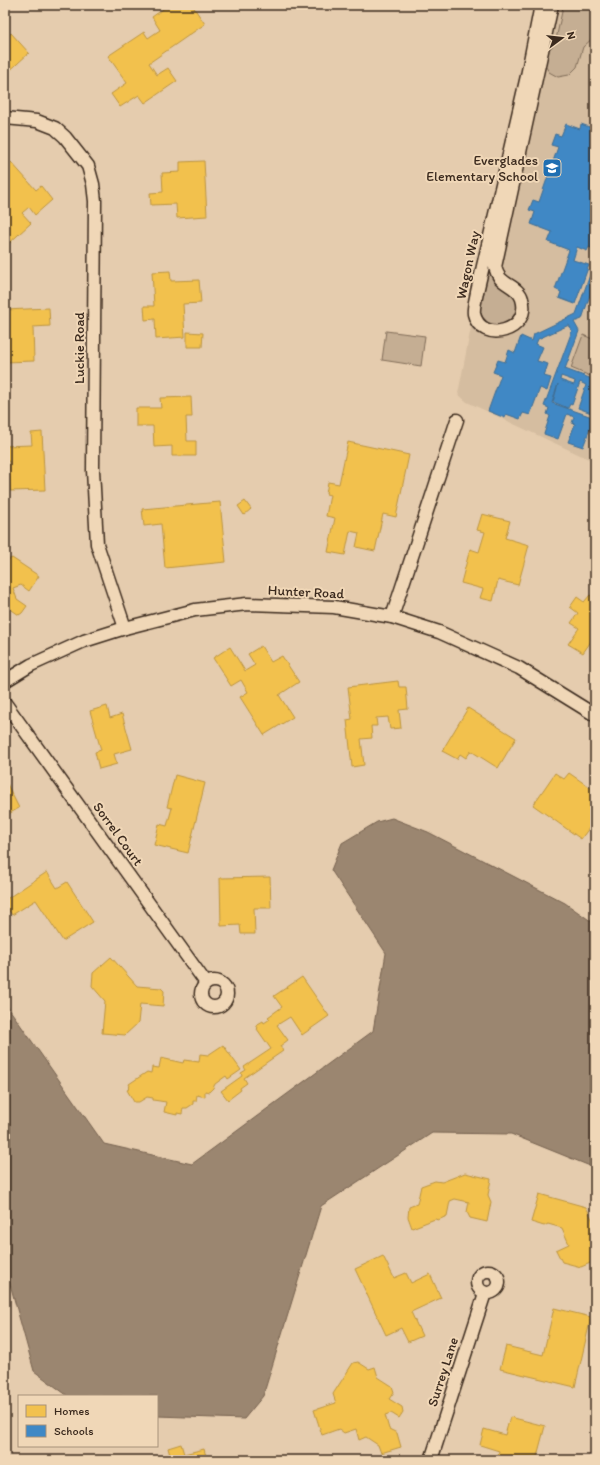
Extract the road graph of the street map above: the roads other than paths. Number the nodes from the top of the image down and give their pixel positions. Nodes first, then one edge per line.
1 (541, 5) edge
2 (552, 5) edge
3 (5, 118) edge
4 (457, 420) dead end
5 (392, 617) junction
6 (125, 628) junction
7 (5, 681) edge
8 (5, 703) edge
9 (595, 715) edge
10 (206, 983) dead end
11 (485, 1293) dead end
12 (431, 1460) edge

1 - 2 street, Wagon Way
3 - 6 street, Luckie Road
4 - 5 street
5 - 6 street, Hunter Road
5 - 9 street, Hunter Road
6 - 7 street, Hunter Road
8 - 10 street, Sorrel Court
11 - 12 street, Surrey Lane

